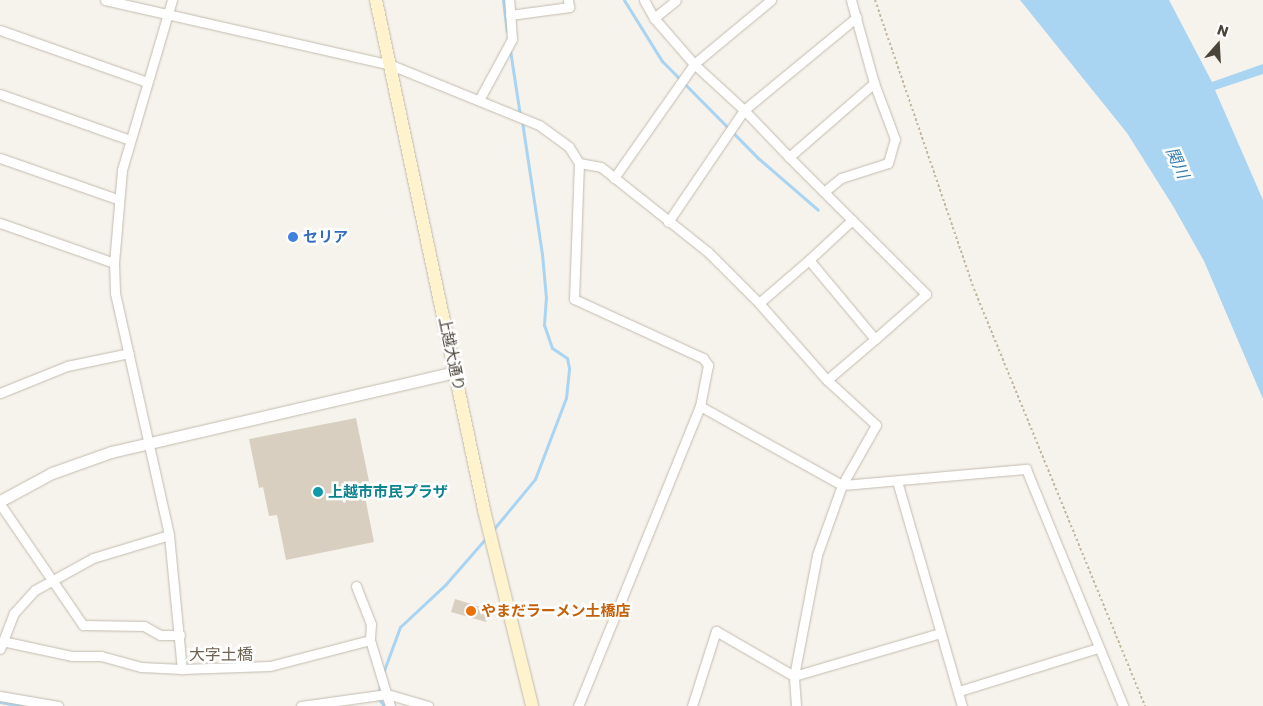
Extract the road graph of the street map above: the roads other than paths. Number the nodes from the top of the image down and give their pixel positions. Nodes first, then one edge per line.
1 (107, 0) edge
2 (172, 0) edge
3 (376, 0) edge
4 (509, 0) edge
5 (568, 0) edge
6 (644, 0) edge
7 (676, 0) edge
8 (771, 0) edge
9 (851, 0) edge
10 (166, 14) junction
11 (510, 15) junction
12 (857, 17) junction
13 (654, 18) junction
14 (0, 30) edge
15 (694, 64) junction
16 (390, 65) junction
17 (146, 82) junction
18 (874, 83) junction
19 (0, 94) edge
20 (479, 100) junction
21 (744, 110) junction
22 (130, 140) junction
23 (789, 156) junction
24 (0, 158) edge
25 (579, 163) junction
26 (614, 178) junction
27 (825, 191) junction
28 (117, 199) junction
29 (852, 220) junction
30 (668, 222) junction
31 (0, 223) edge
32 (809, 260) junction
33 (114, 263) junction
34 (759, 303) junction
35 (875, 339) junction
36 (129, 353) junction
37 (456, 372) junction
38 (827, 380) junction
39 (0, 393) edge
40 (700, 406) junction
41 (150, 444) junction
42 (897, 481) junction
43 (842, 485) junction
44 (0, 503) edge
45 (169, 536) junction
46 (51, 581) junction
47 (356, 586) dead end
48 (940, 633) junction
49 (180, 636) junction
50 (370, 640) junction
51 (1, 645) edge
52 (1098, 648) junction
53 (182, 669) junction
54 (794, 676) junction
55 (959, 691) junction
56 (387, 694) junction
57 (0, 696) edge
58 (321, 705) edge
59 (58, 706) edge
60 (301, 706) edge
61 (390, 706) edge
62 (428, 706) edge
63 (532, 706) edge
64 (578, 706) edge
65 (692, 706) edge
66 (796, 706) edge
67 (962, 706) edge
68 (1123, 706) edge

1 - 10 street
2 - 10 street
3 - 16 main road, 上越大通り
4 - 11 street
5 - 11 street
6 - 13 street
7 - 13 street
8 - 15 street
9 - 12 street
10 - 16 street
10 - 17 street
11 - 20 street
12 - 18 street
12 - 21 street
13 - 15 street
14 - 17 street
15 - 21 street
15 - 26 street
16 - 20 street
16 - 37 main road, 上越大通り
17 - 22 street
18 - 23 street
18 - 27 street
19 - 22 street
20 - 25 street
21 - 23 street
21 - 30 street
22 - 28 street
23 - 27 street
24 - 28 street
25 - 26 street
25 - 40 street
26 - 30 street
27 - 29 street
28 - 33 street
29 - 32 street
29 - 35 street
30 - 34 street
31 - 33 street
32 - 34 street
32 - 35 street
33 - 36 street
34 - 38 street
35 - 38 street
36 - 39 street
36 - 41 street
37 - 41 street
37 - 63 main road, 上越大通り
38 - 43 street
40 - 43 street
40 - 64 street
41 - 44 street
41 - 45 street
42 - 43 street
42 - 48 street
42 - 52 street
43 - 54 street
44 - 46 street
45 - 46 street
45 - 49 street
46 - 49 street
46 - 51 street
47 - 50 street
48 - 54 street
48 - 55 street
49 - 53 street
50 - 53 street
50 - 56 street
51 - 53 street
52 - 55 street
52 - 68 street
54 - 65 street
54 - 66 street
55 - 67 street
56 - 58 street
56 - 61 street
56 - 62 street
57 - 59 street
58 - 60 street

